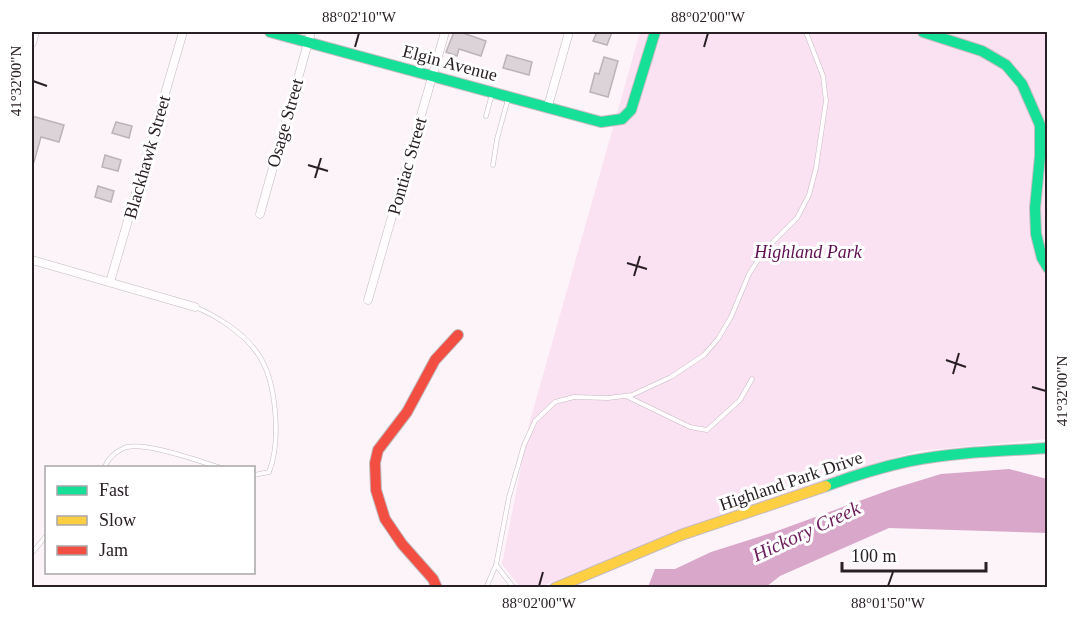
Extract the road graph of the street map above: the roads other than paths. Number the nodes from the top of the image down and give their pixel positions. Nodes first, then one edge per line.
1 (35, 32) edge
2 (183, 32) edge
3 (270, 32) edge
4 (445, 32) edge
5 (569, 32) edge
6 (655, 32) edge
7 (806, 32) edge
8 (923, 32) edge
9 (309, 37) edge
10 (32, 43) edge
11 (433, 75) junction
12 (493, 91) junction
13 (509, 96) junction
14 (548, 106) junction
15 (486, 116) dead end
16 (494, 165) dead end
17 (260, 214) dead end
18 (32, 260) edge
19 (1047, 267) edge
20 (110, 282) junction
21 (368, 300) dead end
22 (195, 307) joint
23 (458, 335) dead end
24 (752, 379) dead end
25 (625, 396) junction
26 (1047, 448) edge
27 (105, 466) edge
28 (215, 466) edge
29 (255, 475) edge
30 (45, 537) edge
31 (32, 553) edge
32 (496, 565) junction
33 (437, 588) edge
34 (486, 588) edge
35 (514, 588) edge
36 (555, 588) edge

1 - 10 street
2 - 20 street, Blackhawk Street
3 - 9 street, Elgin Avenue
4 - 11 street, Pontiac Street
5 - 14 street
6 - 14 street, Elgin Avenue
7 - 25 lane
8 - 19 street
9 - 11 street, Elgin Avenue
9 - 17 street, Osage Street
11 - 12 street, Elgin Avenue
11 - 21 street, Pontiac Street
12 - 13 street, Elgin Avenue
12 - 15 lane
13 - 14 street, Elgin Avenue
13 - 16 lane
18 - 20 street
20 - 22 street
22 - 29 lane
23 - 33 street
24 - 25 lane
25 - 32 lane
26 - 36 street, Highland Park Drive
27 - 28 lane
30 - 31 lane
32 - 34 lane
32 - 35 lane

